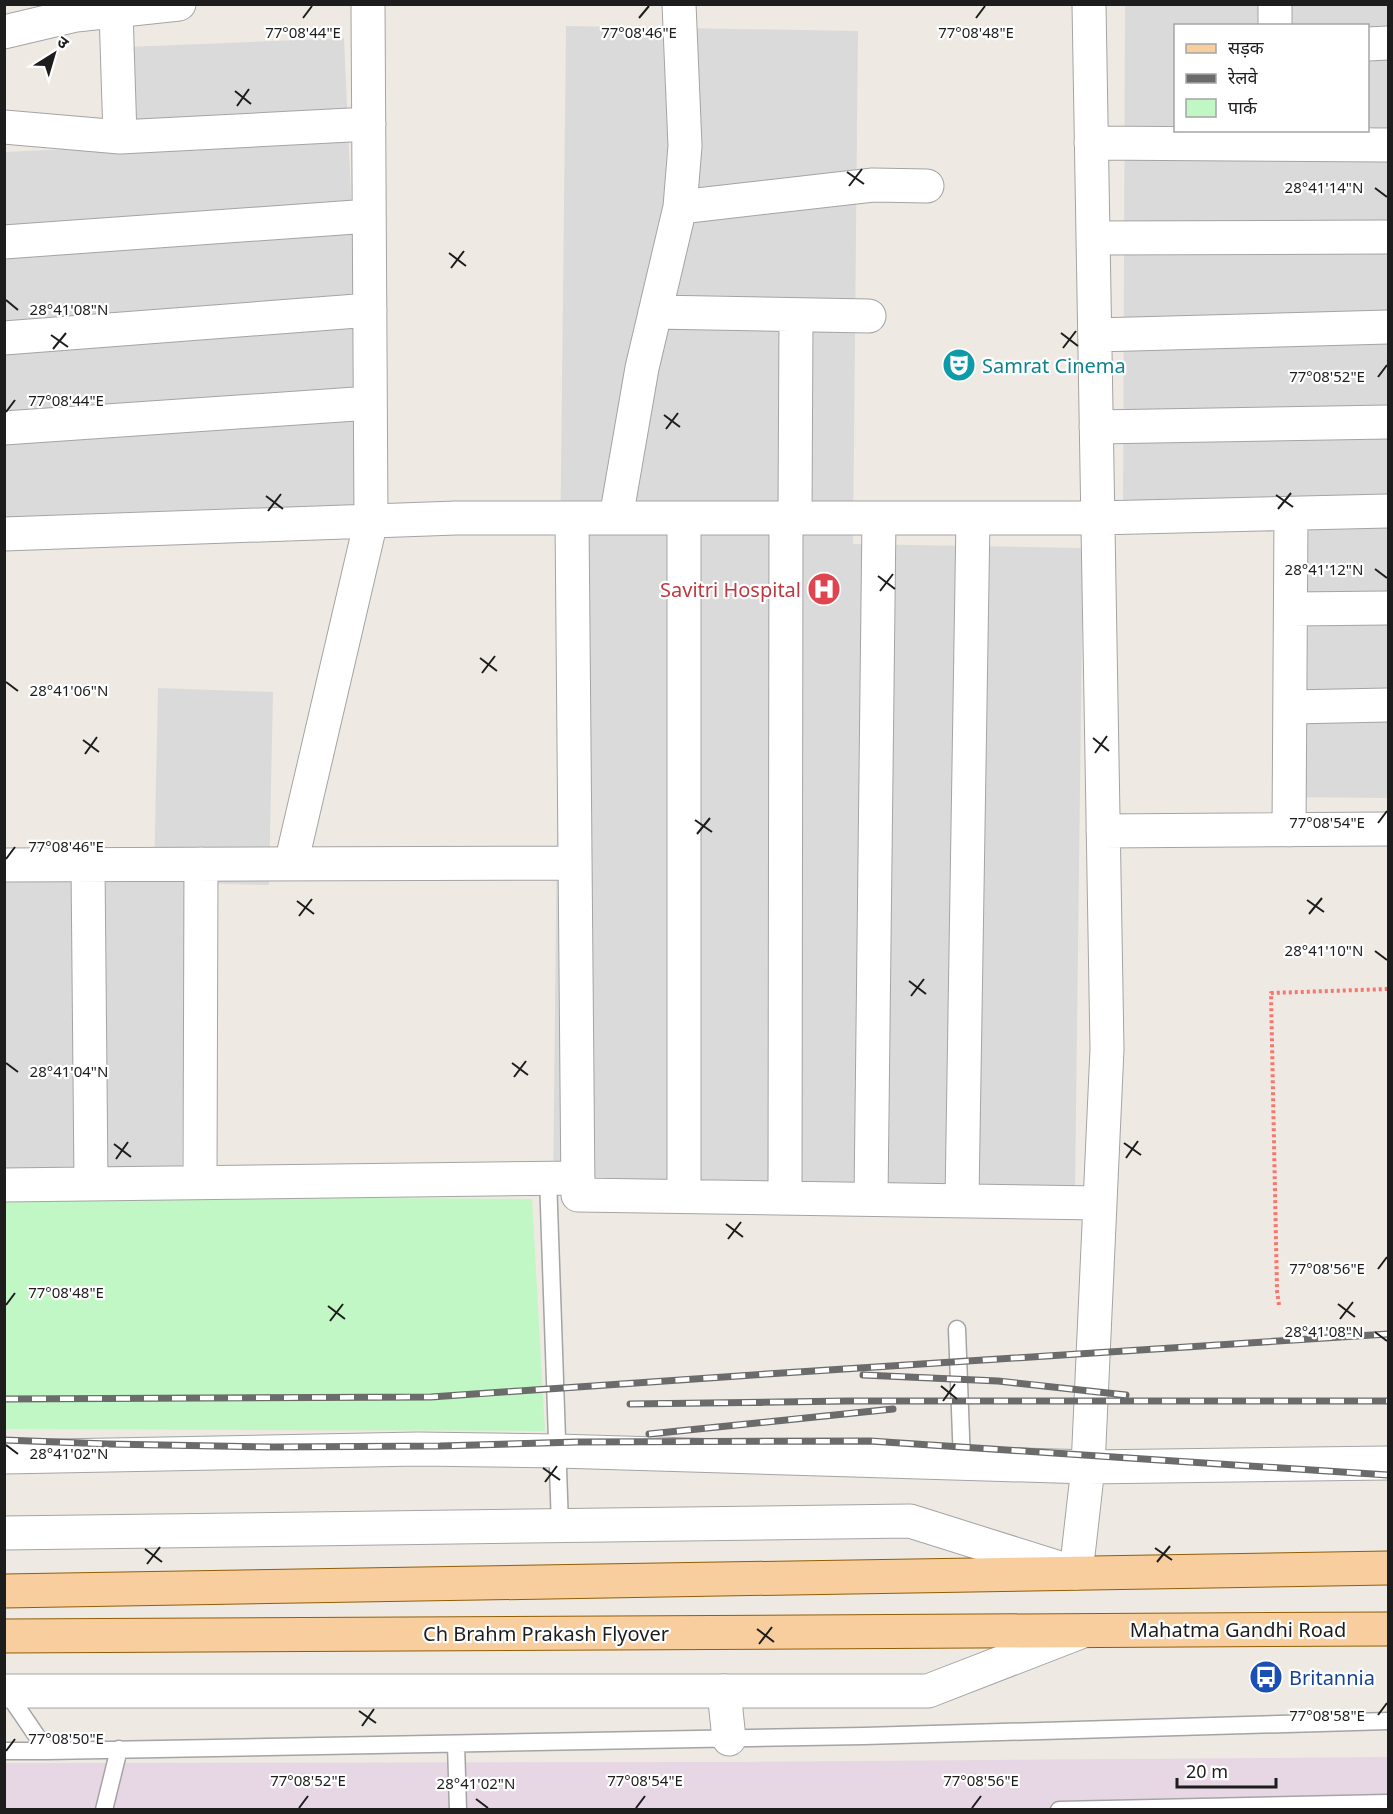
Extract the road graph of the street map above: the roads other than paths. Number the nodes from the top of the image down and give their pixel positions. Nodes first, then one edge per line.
1 (179, 4) edge
2 (368, 4) edge
3 (679, 4) edge
4 (1089, 4) edge
5 (1275, 4) edge
6 (170, 5) edge
7 (76, 10) edge
8 (116, 11) junction
9 (1275, 24) edge
10 (4, 32) edge
11 (1389, 43) edge
12 (1369, 44) edge
13 (369, 124) junction
14 (4, 127) edge
15 (120, 137) junction
16 (1277, 137) edge
17 (1091, 143) junction
18 (1389, 145) edge
19 (927, 186) dead end
20 (680, 207) junction
21 (369, 216) junction
22 (1389, 237) edge
23 (1093, 238) junction
24 (4, 242) edge
25 (370, 310) junction
26 (655, 312) junction
27 (796, 315) junction
28 (869, 316) dead end
29 (1389, 327) edge
30 (1095, 334) junction
31 (4, 338) edge
32 (370, 403) junction
33 (1389, 422) edge
34 (1096, 427) junction
35 (4, 428) edge
36 (1389, 511) edge
37 (1291, 514) junction
38 (572, 518) junction
39 (616, 518) junction
40 (684, 518) junction
41 (790, 518) junction
42 (879, 518) junction
43 (973, 518) junction
44 (1097, 518) junction
45 (371, 521) junction
46 (4, 534) edge
47 (1389, 608) edge
48 (1291, 609) junction
49 (1389, 705) edge
50 (1290, 707) junction
51 (1389, 829) edge
52 (1289, 830) junction
53 (1103, 831) junction
54 (575, 863) junction
55 (201, 864) junction
56 (291, 864) junction
57 (4, 865) edge
58 (88, 865) junction
59 (563, 1178) junction
60 (200, 1182) junction
61 (91, 1183) junction
62 (4, 1185) edge
63 (684, 1197) junction
64 (785, 1198) junction
65 (871, 1199) junction
66 (962, 1200) junction
67 (1100, 1203) junction
68 (957, 1329) dead end
69 (558, 1451) junction
70 (4, 1457) edge
71 (962, 1463) junction
72 (1389, 1463) edge
73 (1088, 1467) junction
74 (560, 1526) junction
75 (4, 1533) edge
76 (1389, 1568) edge
77 (1076, 1573) junction
78 (4, 1591) edge
79 (1088, 1629) junction
80 (1389, 1629) edge
81 (4, 1636) edge
82 (5, 1690) edge
83 (724, 1691) junction
84 (1389, 1720) edge
85 (729, 1739) junction
86 (456, 1744) junction
87 (119, 1749) junction
88 (4, 1750) edge
89 (47, 1751) junction
90 (1389, 1803) edge
91 (104, 1809) edge
92 (458, 1809) edge
93 (1059, 1809) edge

1 - 6 street
2 - 13 street
3 - 20 street
4 - 17 street
5 - 9 street
6 - 8 street
7 - 8 street
7 - 10 street
8 - 15 street
11 - 12 street
13 - 15 street
13 - 21 street
14 - 15 street
16 - 17 street
16 - 18 street
17 - 23 street
19 - 20 street
20 - 26 street
21 - 24 street
21 - 25 street
22 - 23 street
23 - 30 street
25 - 31 street
25 - 32 street
26 - 27 street
26 - 39 street
27 - 28 street
27 - 41 street
29 - 30 street
30 - 34 street
32 - 35 street
32 - 45 street
33 - 34 street
34 - 44 street
36 - 37 street
37 - 44 street
37 - 48 street
38 - 39 street
38 - 45 street
38 - 54 street
39 - 40 street
40 - 41 street
40 - 63 street
41 - 42 street
41 - 64 street
42 - 43 street
42 - 65 street
43 - 44 street
43 - 66 street
44 - 53 street
45 - 46 street
45 - 56 street
47 - 48 street
48 - 50 street
49 - 50 street
50 - 52 street
51 - 52 street
52 - 53 street
53 - 67 street
54 - 56 street
54 - 59 street
55 - 56 street
55 - 58 street
55 - 60 street
57 - 58 street
58 - 61 street
59 - 60 street
59 - 63 street
59 - 69 lane
60 - 61 street
61 - 62 street
63 - 64 street
64 - 65 street
65 - 66 street
66 - 67 street
67 - 73 street
68 - 71 lane
69 - 70 street
69 - 71 street
69 - 74 lane
71 - 73 street
72 - 73 street
73 - 77 street
74 - 75 street
74 - 77 street
76 - 77 main road
77 - 78 main road
79 - 80 main road, Mahatma Gandhi Road
79 - 81 main road, Ch Brahm Prakash Flyover
79 - 83 street
82 - 83 street
82 - 89 lane
83 - 85 street
84 - 85 lane
85 - 86 lane
86 - 87 lane
86 - 92 lane
87 - 89 lane
87 - 91 lane
88 - 89 lane
90 - 93 lane

